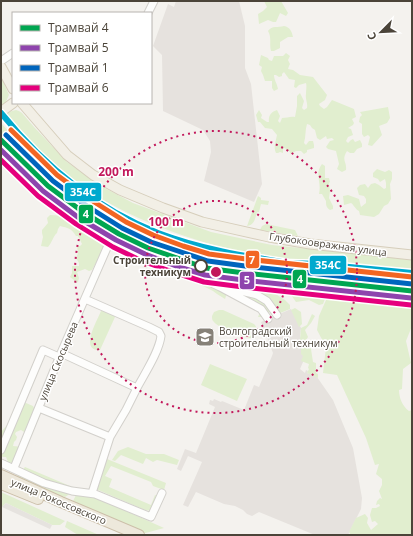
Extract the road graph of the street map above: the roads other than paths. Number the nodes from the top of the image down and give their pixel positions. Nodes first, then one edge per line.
1 (154, 1) edge
2 (148, 12) edge
3 (12, 54) edge
4 (1, 61) edge
5 (1, 67) edge
6 (12, 87) edge
7 (12, 104) edge
8 (23, 104) edge
9 (2, 111) edge
10 (1, 150) edge
11 (110, 241) junction
12 (412, 255) edge
13 (220, 287) junction
14 (85, 299) junction
15 (277, 315) dead end
16 (268, 319) dead end
17 (60, 355) junction
18 (137, 388) junction
19 (39, 408) junction
20 (110, 437) junction
21 (1, 450) edge
22 (1, 463) edge
23 (14, 468) junction
24 (1, 476) edge
25 (1, 484) edge
26 (92, 493) junction
27 (162, 493) dead end
28 (122, 535) edge
29 (139, 535) edge

1 - 2 street
3 - 4 street
5 - 6 main road
7 - 9 main road
8 - 12 main road, Глубокоовражная улица
10 - 11 street
11 - 13 street
11 - 14 street, улица Скосырева
13 - 15 street
13 - 16 street
14 - 17 street, улица Скосырева
14 - 18 street
17 - 18 street
17 - 19 street, улица Скосырева
17 - 21 street, улица Скосырева
18 - 20 street
19 - 20 street
19 - 23 street, улица Скосырева
20 - 26 street
22 - 23 street
23 - 26 street
24 - 29 highway, улица Рокоссовского
25 - 28 highway, улица Рокоссовского
26 - 27 street

